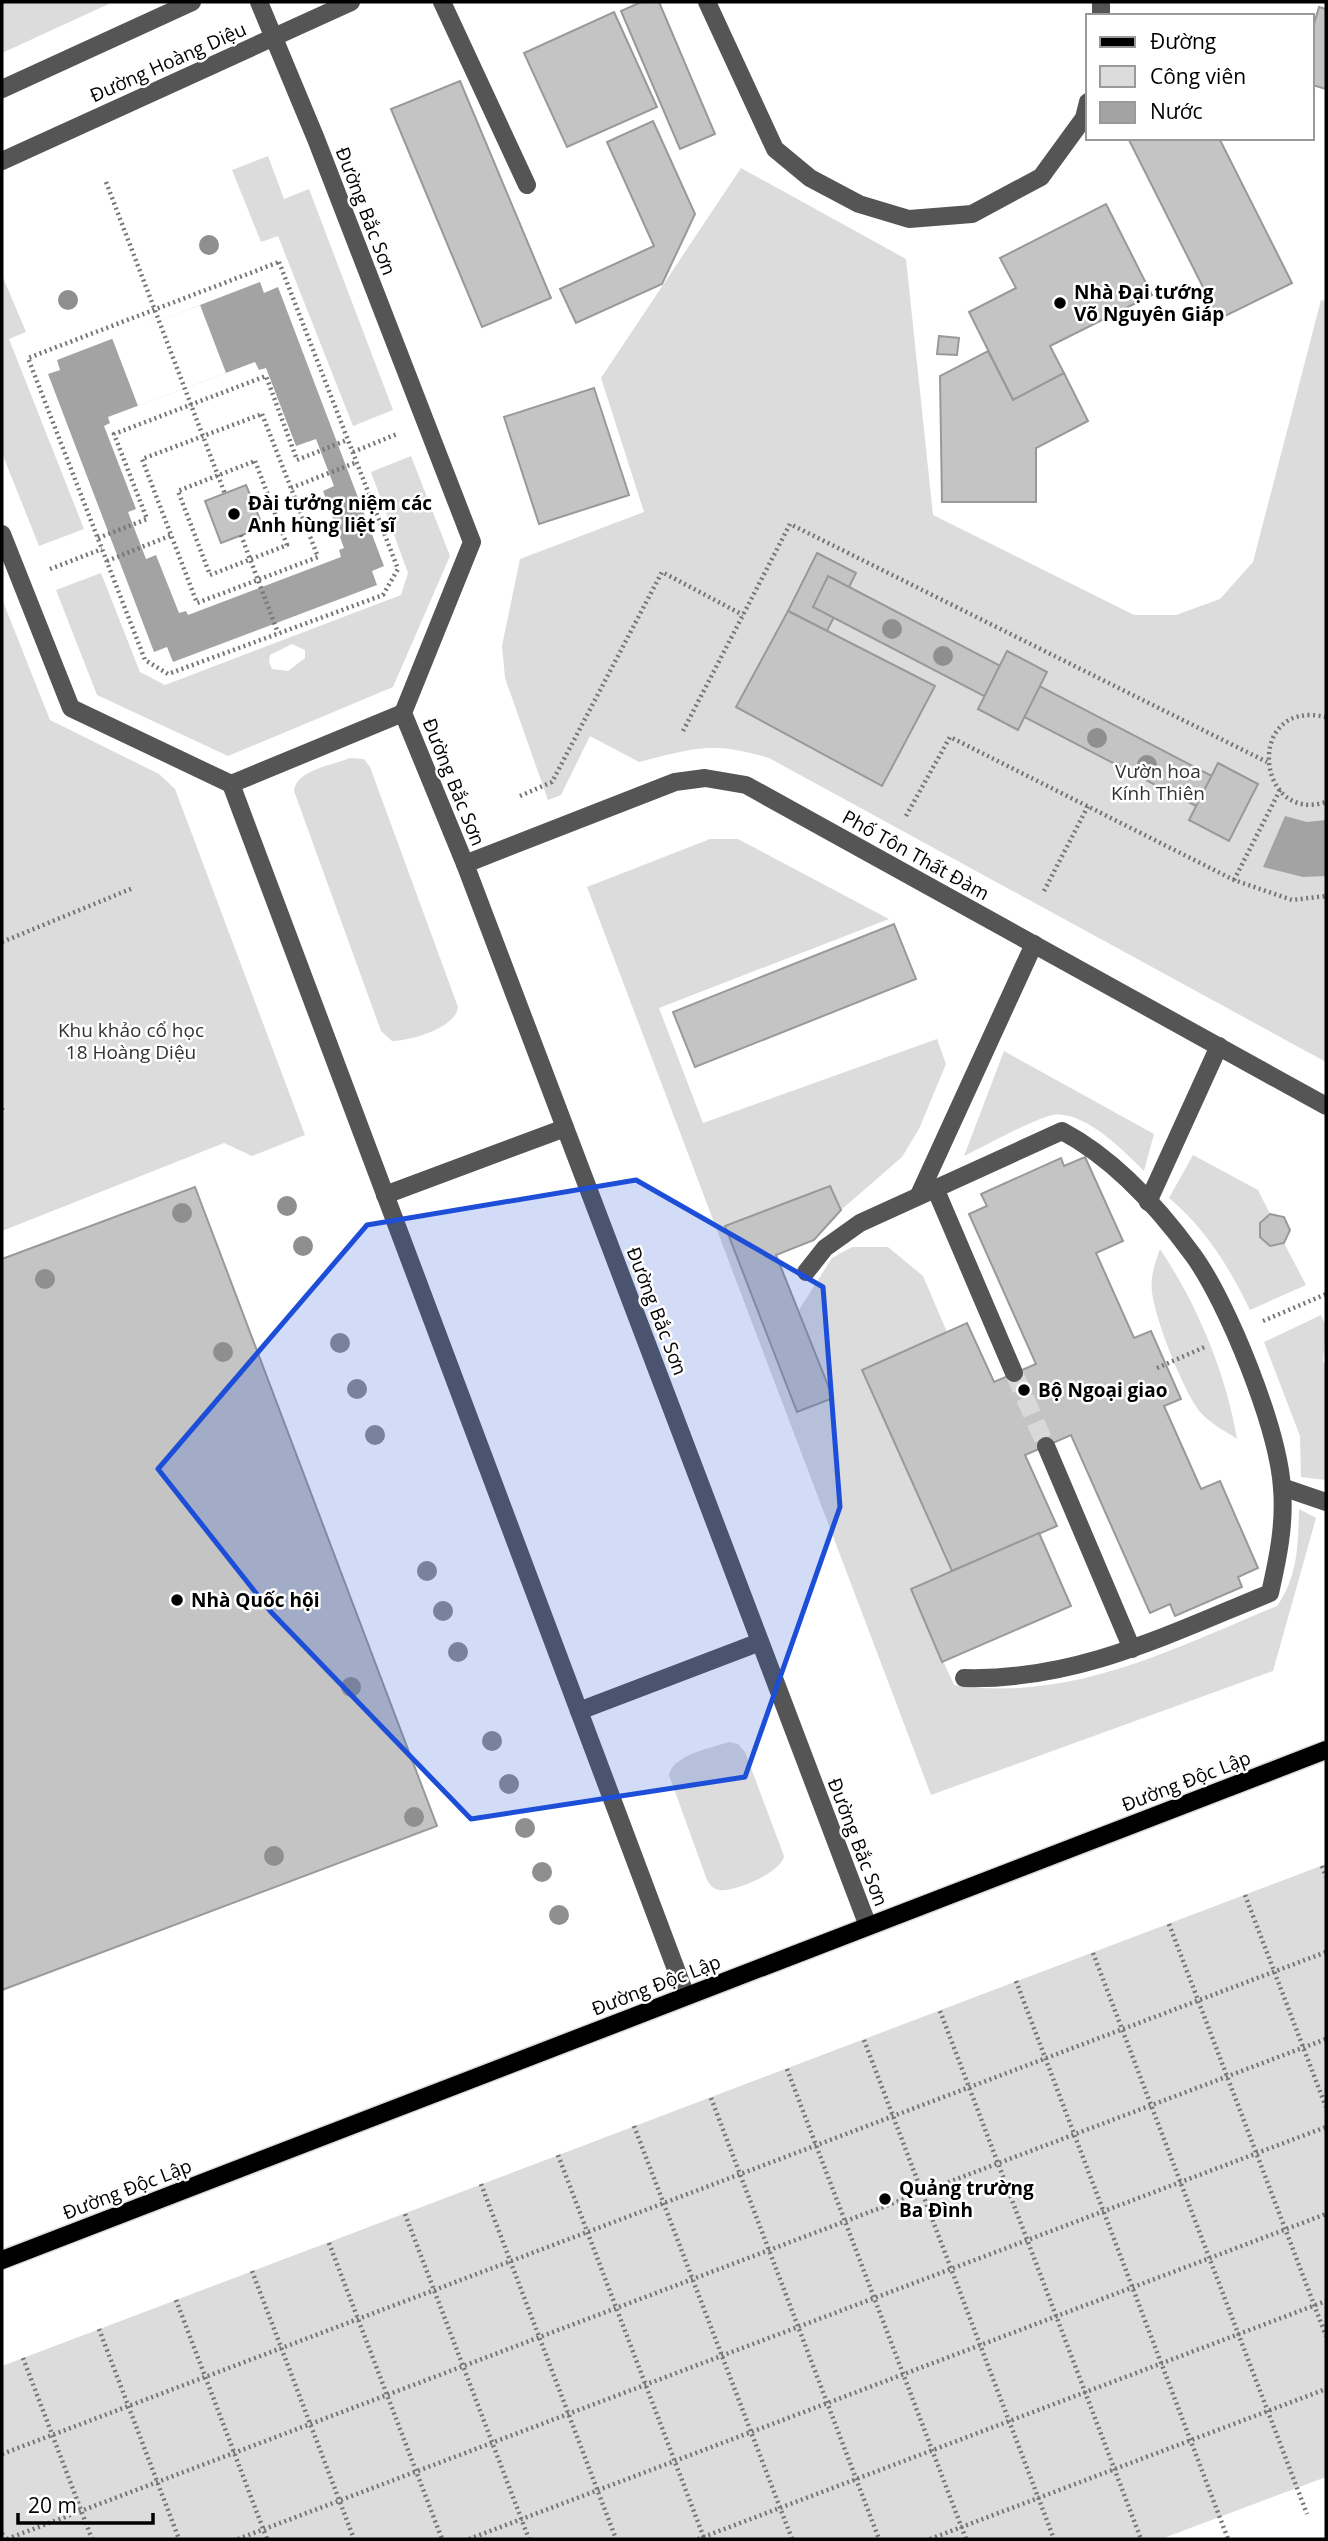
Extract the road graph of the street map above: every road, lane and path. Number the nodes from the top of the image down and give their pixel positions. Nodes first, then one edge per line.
1 (192, 2) edge
2 (259, 2) edge
3 (351, 2) edge
4 (442, 2) edge
5 (707, 2) edge
6 (275, 37) junction
7 (2, 89) edge
8 (1086, 110) edge
9 (2, 161) edge
10 (106, 182) dead end
11 (527, 186) dead end
12 (155, 310) junction
13 (191, 405) junction
14 (425, 423) junction
15 (203, 436) junction
16 (348, 440) junction
17 (353, 452) junction
18 (357, 462) junction
19 (218, 476) junction
20 (291, 488) junction
21 (225, 494) dead end
22 (2, 534) edge
23 (172, 535) junction
24 (241, 535) dead end
25 (98, 538) junction
26 (102, 549) junction
27 (250, 559) junction
28 (107, 561) junction
29 (20, 580) junction
30 (258, 580) junction
31 (743, 615) junction
32 (278, 633) junction
33 (403, 713) junction
34 (1326, 717) edge
35 (683, 731) dead end
36 (1267, 762) junction
37 (231, 784) junction
38 (1280, 790) junction
39 (520, 796) dead end
40 (1326, 802) edge
41 (1088, 806) junction
42 (906, 816) dead end
43 (465, 864) junction
44 (1234, 880) junction
45 (133, 888) dead end
46 (1044, 891) dead end
47 (1326, 897) edge
48 (2, 942) edge
49 (1034, 944) junction
50 (1219, 1046) junction
51 (1326, 1106) edge
52 (565, 1128) junction
53 (927, 1192) junction
54 (386, 1195) junction
55 (1147, 1202) junction
56 (806, 1272) dead end
57 (1326, 1294) edge
58 (1234, 1334) junction
59 (1157, 1368) dead end
60 (1014, 1373) tunnel mouth
61 (1046, 1446) tunnel mouth
62 (1282, 1487) junction
63 (1326, 1502) edge
64 (761, 1643) junction
65 (1132, 1649) junction
66 (964, 1678) dead end
67 (579, 1711) junction
68 (1326, 1750) edge
69 (1322, 1866) dead end
70 (1326, 1877) edge
71 (1245, 1895) dead end
72 (1169, 1924) dead end
73 (868, 1926) junction
74 (1326, 1951) edge
75 (1093, 1952) dead end
76 (1275, 1971) junction
77 (1016, 1981) dead end
78 (686, 1996) junction
79 (1198, 2000) junction
80 (940, 2011) dead end
81 (1122, 2029) junction
82 (1326, 2039) edge
83 (863, 2040) dead end
84 (1304, 2048) junction
85 (1046, 2058) junction
86 (787, 2069) dead end
87 (1227, 2077) junction
88 (969, 2087) junction
89 (711, 2098) dead end
90 (1151, 2106) junction
91 (1326, 2107) edge
92 (892, 2116) junction
93 (634, 2126) dead end
94 (1326, 2127) edge
95 (1074, 2135) junction
96 (816, 2145) junction
97 (1256, 2153) junction
98 (558, 2155) dead end
99 (998, 2164) junction
100 (739, 2174) junction
101 (1180, 2182) junction
102 (481, 2184) dead end
103 (921, 2193) junction
104 (663, 2203) junction
105 (1104, 2211) junction
106 (405, 2214) dead end
107 (1326, 2214) edge
108 (845, 2221) junction
109 (1286, 2230) junction
110 (586, 2232) junction
111 (1027, 2240) junction
112 (329, 2242) dead end
113 (768, 2250) junction
114 (1209, 2258) junction
115 (2, 2260) edge
116 (510, 2261) junction
117 (951, 2269) junction
118 (252, 2272) dead end
119 (692, 2280) junction
120 (1133, 2287) junction
121 (434, 2290) junction
122 (874, 2298) junction
123 (176, 2300) dead end
124 (1326, 2301) edge
125 (1315, 2306) junction
126 (616, 2309) junction
127 (1056, 2316) junction
128 (357, 2319) junction
129 (798, 2327) junction
130 (99, 2329) dead end
131 (1238, 2334) junction
132 (1326, 2336) edge
133 (540, 2338) junction
134 (980, 2346) junction
135 (281, 2348) junction
136 (722, 2356) junction
137 (23, 2358) dead end
138 (1162, 2364) junction
139 (463, 2367) junction
140 (904, 2374) junction
141 (204, 2377) junction
142 (645, 2385) junction
143 (1326, 2389) edge
144 (1086, 2393) junction
145 (387, 2395) junction
146 (827, 2403) junction
147 (128, 2406) junction
148 (1267, 2412) junction
149 (569, 2414) junction
150 (1009, 2422) junction
151 (310, 2424) junction
152 (751, 2432) junction
153 (51, 2435) junction
154 (1191, 2441) junction
155 (492, 2443) junction
156 (933, 2451) junction
157 (234, 2453) junction
158 (2, 2454) edge
159 (674, 2461) junction
160 (1115, 2469) junction
161 (416, 2472) junction
162 (856, 2480) junction
163 (157, 2482) junction
164 (598, 2490) junction
165 (1038, 2498) junction
166 (340, 2501) junction
167 (780, 2508) junction
168 (81, 2511) junction
169 (1307, 2514) dead end
170 (522, 2519) junction
171 (962, 2527) junction
172 (263, 2530) junction
173 (2, 2533) edge
174 (6, 2539) edge
175 (92, 2539) edge
176 (179, 2539) edge
177 (238, 2539) edge
178 (267, 2539) edge
179 (354, 2539) edge
180 (442, 2539) edge
181 (469, 2539) edge
182 (529, 2539) edge
183 (616, 2539) edge
184 (702, 2539) edge
185 (792, 2539) edge
186 (879, 2539) edge
187 (930, 2539) edge
188 (966, 2539) edge
189 (1054, 2539) edge
190 (1141, 2539) edge
191 (1228, 2539) edge

1 - 7 street
2 - 6 street, Đường Bắc Sơn
3 - 6 street, Đường Hoàng Diệu
4 - 11 street
5 - 8 street
6 - 9 street, Đường Hoàng Diệu
6 - 14 street, Đường Bắc Sơn
10 - 12 path
12 - 13 path
12 - 16 path
12 - 25 path
13 - 15 path
13 - 16 path
13 - 25 path
14 - 17 path
14 - 33 street, Đường Bắc Sơn
15 - 19 path
15 - 20 path
15 - 23 path
16 - 17 path
17 - 18 path
18 - 20 path
18 - 32 path
19 - 21 path
19 - 27 path
19 - 27 path
20 - 30 path
22 - 29 street
23 - 28 path
23 - 30 path
24 - 27 path
25 - 26 path
26 - 28 path
26 - 29 path
27 - 30 path
28 - 32 path
29 - 37 street
30 - 32 path
31 - 35 path
31 - 36 path
31 - 39 path
33 - 37 street, Đường Bắc Sơn
33 - 43 street, Đường Bắc Sơn
34 - 36 path
36 - 38 path
37 - 54 street
38 - 40 path
38 - 44 path
41 - 42 path
41 - 44 path
41 - 46 path
43 - 49 street, Phố Tôn Thất Đàm
43 - 52 street, Đường Bắc Sơn
44 - 47 path
45 - 48 path
49 - 50 street, Phố Tôn Thất Đàm
49 - 53 street
50 - 51 street, Phố Tôn Thất Đàm
50 - 55 street
52 - 54 street
52 - 64 street, Đường Bắc Sơn
53 - 55 street
53 - 56 street
53 - 60 street
54 - 67 street
55 - 58 street
57 - 58 path
58 - 59 path
58 - 62 street
61 - 65 street
62 - 63 street
62 - 65 street
64 - 67 street
64 - 73 street, Đường Bắc Sơn
65 - 66 street
67 - 78 street
68 - 73 main road, Đường Độc Lập
69 - 70 path
71 - 76 path
72 - 79 path
73 - 78 main road, Đường Độc Lập
74 - 76 path
75 - 81 path
76 - 79 path
76 - 84 path
77 - 85 path
78 - 115 main road, Đường Độc Lập
79 - 81 path
79 - 87 path
80 - 88 path
81 - 85 path
81 - 90 path
82 - 84 path
83 - 92 path
84 - 87 path
84 - 91 path
85 - 88 path
85 - 95 path
86 - 96 path
87 - 90 path
87 - 97 path
88 - 92 path
88 - 99 path
89 - 100 path
90 - 95 path
90 - 101 path
92 - 96 path
92 - 103 path
93 - 104 path
94 - 97 path
95 - 99 path
95 - 105 path
96 - 100 path
96 - 108 path
97 - 101 path
97 - 109 path
98 - 110 path
99 - 103 path
99 - 111 path
100 - 104 path
100 - 113 path
101 - 105 path
101 - 114 path
102 - 116 path
103 - 108 path
103 - 117 path
104 - 110 path
104 - 119 path
105 - 111 path
105 - 120 path
106 - 121 path
107 - 109 path
108 - 113 path
108 - 122 path
109 - 114 path
109 - 125 path
110 - 116 path
110 - 126 path
111 - 117 path
111 - 127 path
112 - 128 path
113 - 119 path
113 - 129 path
114 - 120 path
114 - 131 path
116 - 121 path
116 - 133 path
117 - 122 path
117 - 134 path
118 - 135 path
119 - 126 path
119 - 136 path
120 - 127 path
120 - 138 path
121 - 128 path
121 - 139 path
122 - 129 path
122 - 140 path
123 - 141 path
124 - 125 path
125 - 131 path
125 - 132 path
126 - 133 path
126 - 142 path
127 - 134 path
127 - 144 path
128 - 135 path
128 - 145 path
129 - 136 path
129 - 146 path
130 - 147 path
131 - 138 path
131 - 148 path
133 - 139 path
133 - 149 path
134 - 140 path
134 - 150 path
135 - 141 path
135 - 151 path
136 - 142 path
136 - 152 path
137 - 153 path
138 - 144 path
138 - 154 path
139 - 145 path
139 - 155 path
140 - 146 path
140 - 156 path
141 - 147 path
141 - 157 path
142 - 149 path
142 - 159 path
143 - 148 path
144 - 150 path
144 - 160 path
145 - 151 path
145 - 161 path
146 - 152 path
146 - 162 path
147 - 153 path
147 - 163 path
148 - 154 path
148 - 169 path
149 - 155 path
149 - 164 path
150 - 156 path
150 - 165 path
151 - 157 path
151 - 166 path
152 - 159 path
152 - 167 path
153 - 158 path
153 - 168 path
154 - 160 path
154 - 191 path
155 - 161 path
155 - 170 path
156 - 162 path
156 - 171 path
157 - 163 path
157 - 172 path
159 - 164 path
159 - 184 path
160 - 165 path
160 - 190 path
161 - 166 path
161 - 180 path
162 - 167 path
162 - 186 path
163 - 168 path
163 - 176 path
164 - 170 path
164 - 183 path
165 - 171 path
165 - 189 path
166 - 172 path
166 - 179 path
167 - 184 path
167 - 185 path
168 - 174 path
168 - 175 path
170 - 181 path
170 - 182 path
171 - 187 path
171 - 188 path
172 - 177 path
172 - 178 path
173 - 174 path

